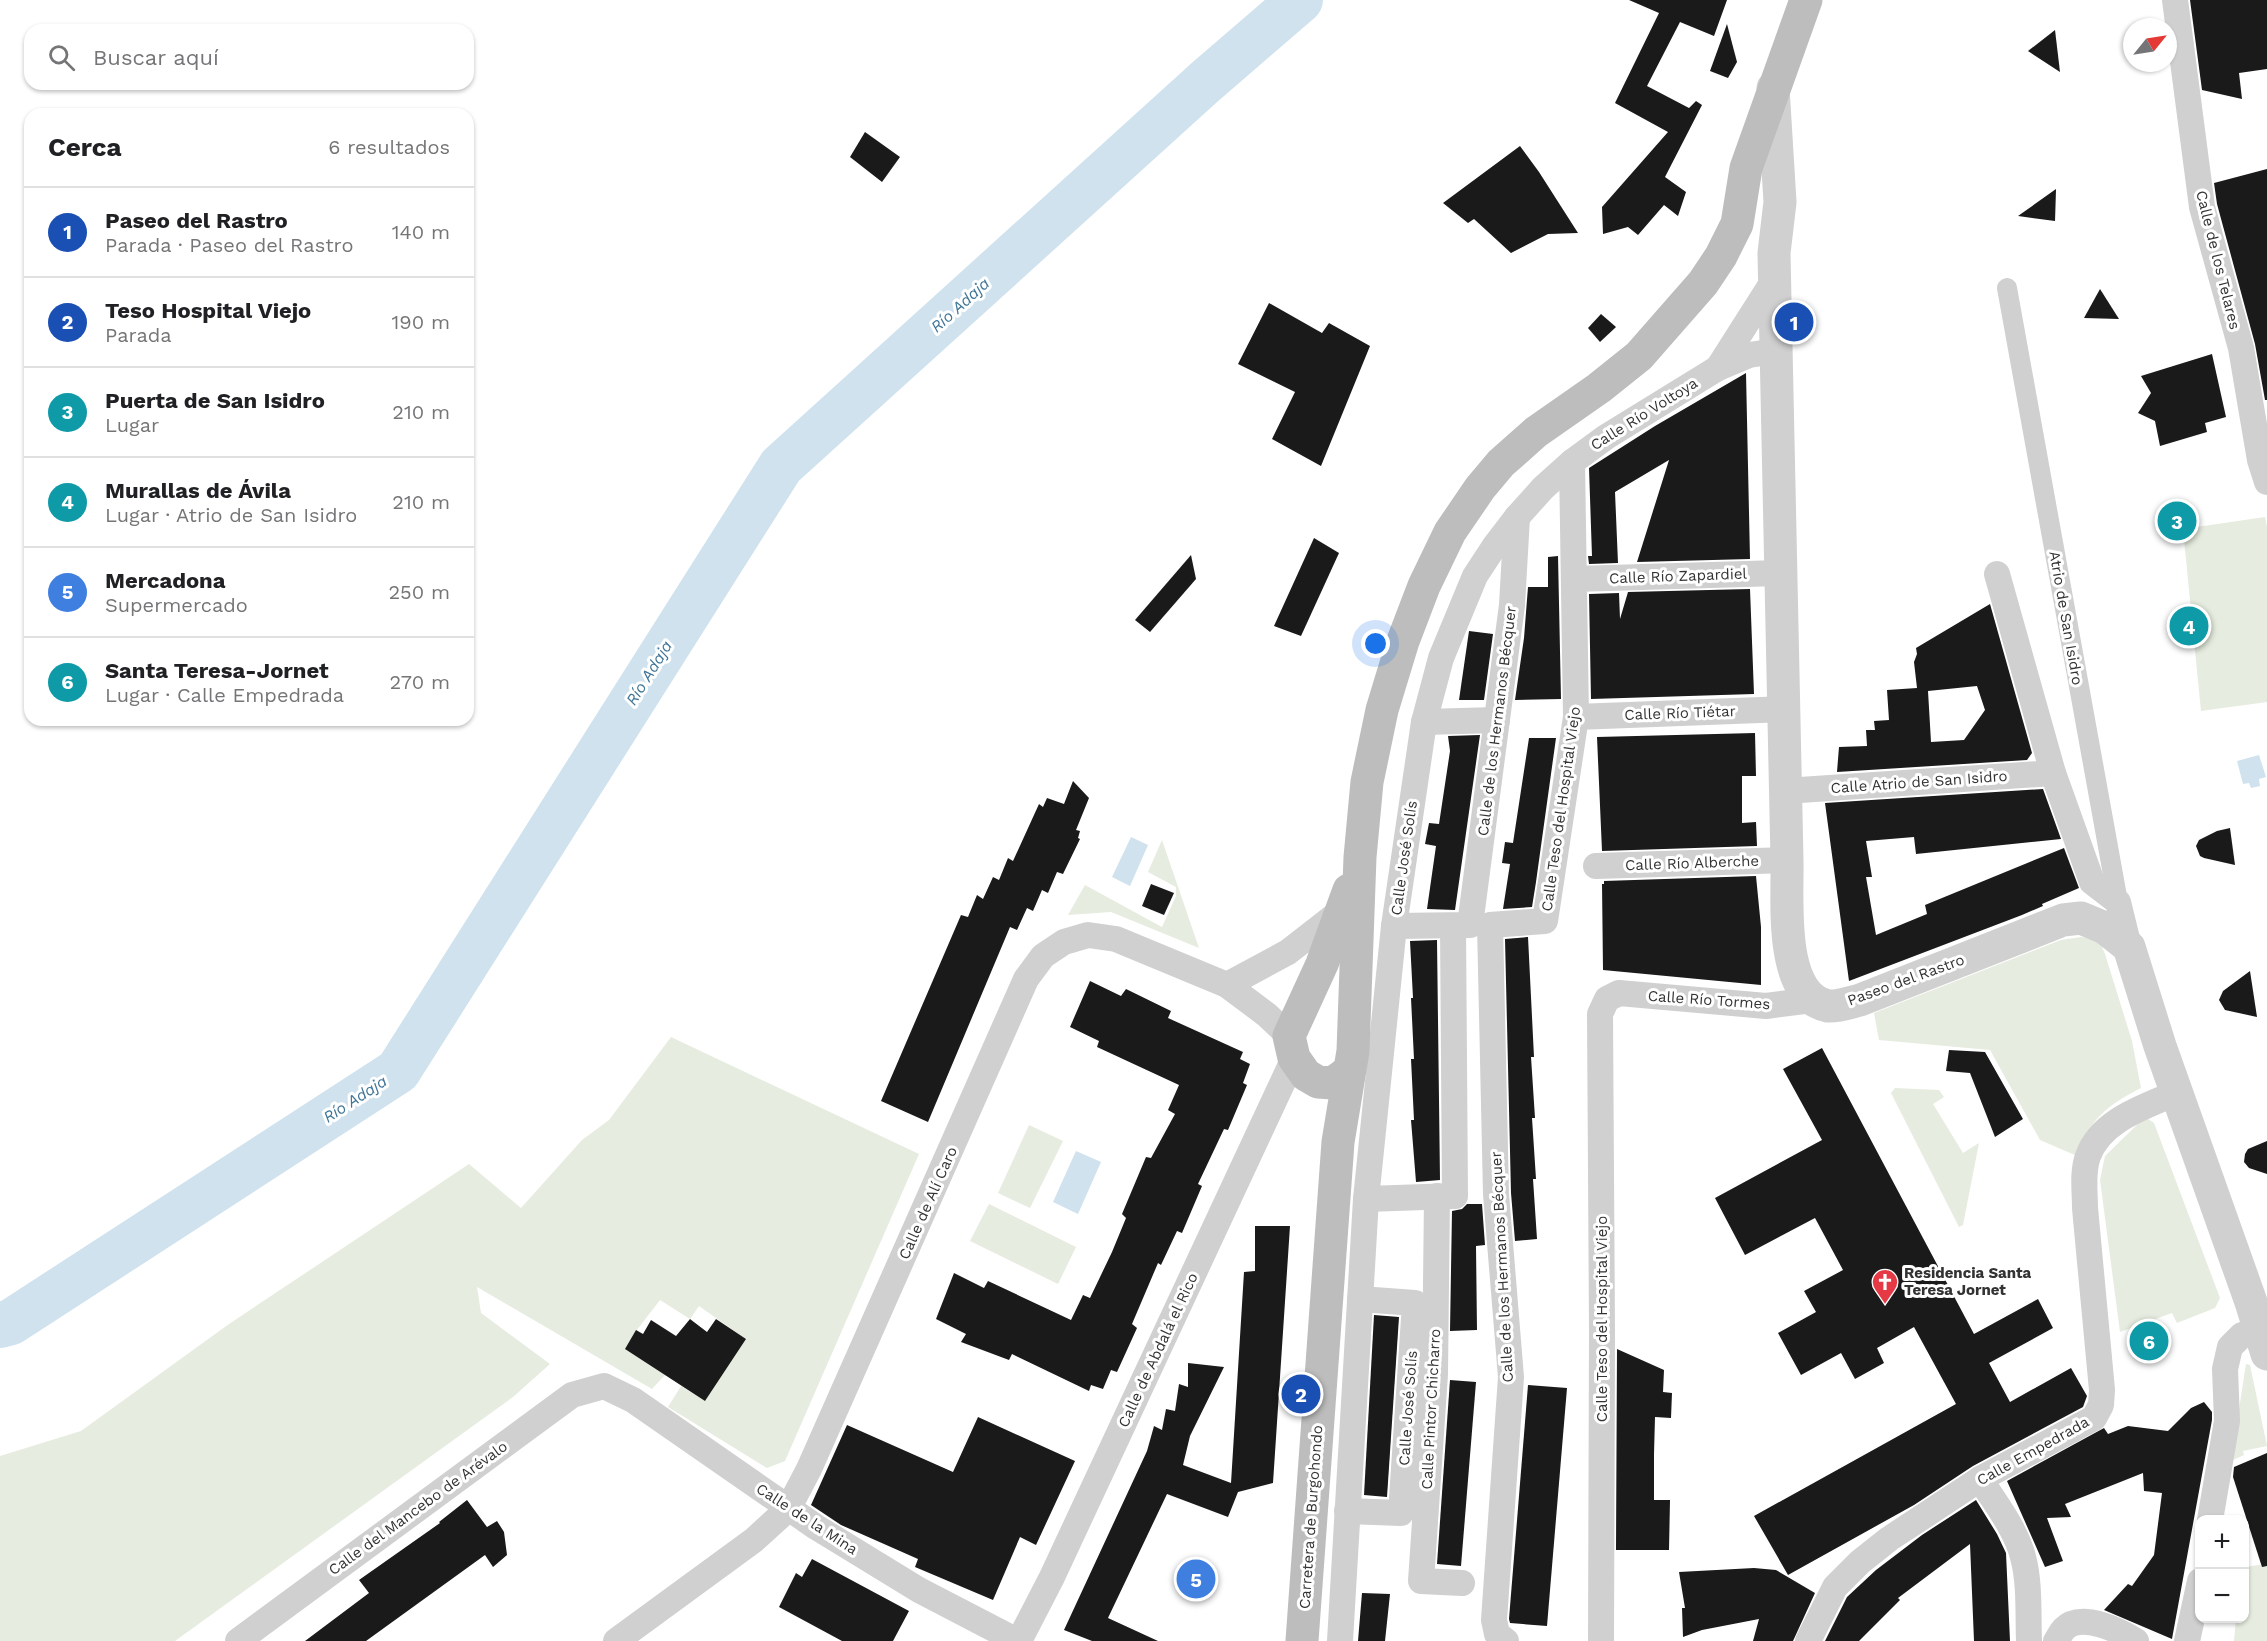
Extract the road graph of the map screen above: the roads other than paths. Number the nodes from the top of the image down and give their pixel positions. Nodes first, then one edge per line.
1 (1806, 0) edge
2 (2175, 0) edge
3 (1773, 88) junction
4 (1746, 168) junction
5 (1766, 237) junction
6 (2007, 288) dead end
7 (1675, 313) junction
8 (1776, 351) junction
9 (1718, 368) junction
10 (1572, 462) junction
11 (2265, 467) edge
12 (1516, 517) junction
13 (1782, 573) junction
14 (1997, 574) dead end
15 (1574, 579) junction
16 (1785, 709) junction
17 (1576, 717) junction
18 (1497, 720) junction
19 (1424, 722) junction
20 (2053, 773) junction
21 (1785, 791) junction
22 (1360, 857) junction
23 (1787, 860) junction
24 (1596, 866) dead end
25 (2118, 902) junction
26 (1343, 909) junction
27 (1471, 925) junction
28 (1394, 926) junction
29 (2129, 947) junction
30 (1227, 985) junction
31 (1308, 992) junction
32 (1607, 999) joint
33 (1354, 1000) junction
34 (1812, 1000) junction
35 (1291, 1047) junction
36 (1349, 1071) junction
37 (1318, 1082) junction
38 (2176, 1093) junction
39 (1338, 1142) junction
40 (1446, 1196) junction
41 (1366, 1198) junction
42 (1360, 1299) junction
43 (2265, 1337) edge
44 (604, 1386) joint
45 (1980, 1479) junction
46 (788, 1509) junction
47 (1347, 1511) junction
48 (2211, 1515) edge
49 (1462, 1583) dead end
50 (2195, 1601) edge
51 (238, 1641) edge
52 (616, 1641) edge
53 (1018, 1641) edge
54 (1302, 1641) edge
55 (1340, 1641) edge
56 (1506, 1641) edge
57 (1601, 1641) edge
58 (1808, 1641) edge
59 (2029, 1641) edge
60 (2056, 1641) edge
61 (2136, 1641) edge
62 (2187, 1641) edge

1 - 3 main road
2 - 11 street, Calle de los Telares
3 - 4 main road
3 - 5 street
4 - 5 main road
4 - 5 street
4 - 7 main road
5 - 7 main road
5 - 8 street
5 - 9 street, Calle Río Voltoya
6 - 25 street, Atrio de San Isidro
7 - 22 main road
8 - 9 street, Calle Río Voltoya
8 - 13 street
9 - 10 street, Calle Río Voltoya
10 - 12 street, Calle José Solís
10 - 15 street, Calle Teso del Hospital Viejo
12 - 18 street, Calle de los Hermanos Bécquer
12 - 19 street, Calle José Solís
13 - 15 street, Calle Río Zapardiel
13 - 16 street
14 - 20 street
15 - 17 street, Calle Teso del Hospital Viejo
16 - 17 street, Calle Río Tiétar
16 - 21 street
17 - 27 street, Calle Teso del Hospital Viejo
18 - 19 street
18 - 27 street, Calle de los Hermanos Bécquer
19 - 28 street, Calle José Solís
20 - 21 street, Calle Atrio de San Isidro
20 - 25 street
21 - 23 street
22 - 26 main road
22 - 33 main road
23 - 24 street, Calle Río Alberche
23 - 34 street
25 - 29 street, Atrio de San Isidro
26 - 30 street
26 - 31 main road
27 - 28 street, Calle Teso del Hospital Viejo
27 - 40 street, Calle Pintor Chicharro
27 - 56 street, Calle de los Hermanos Bécquer
28 - 41 street, Calle José Solís
29 - 34 street, Paseo del Rastro
29 - 38 street
30 - 35 street, Calle de Alí Caro
30 - 46 street, Calle de Alí Caro
31 - 33 main road
31 - 35 main road
32 - 34 street, Calle Río Tormes
32 - 57 street, Calle Teso del Hospital Viejo
33 - 36 main road
35 - 37 main road
35 - 53 street, Calle de Abdalá el Rico
36 - 37 main road
36 - 39 main road, Carretera de Burgohondo
37 - 39 main road, Carretera de Burgohondo
38 - 43 street
38 - 45 street, Calle Empedrada
39 - 54 main road, Carretera de Burgohondo
40 - 41 street
40 - 49 street, Calle Pintor Chicharro
41 - 42 street, Calle José Solís
42 - 47 street, Calle José Solís
42 - 47 street, Calle José Solís
43 - 48 street
44 - 46 street, Calle de la Mina
44 - 51 street, Calle del Mancebo de Arévalo
45 - 58 street, Calle Empedrada
45 - 59 street
46 - 52 street, Calle de Alí Caro
46 - 53 street, Calle de la Mina
47 - 55 street, Calle José Solís
50 - 62 street
60 - 61 street

